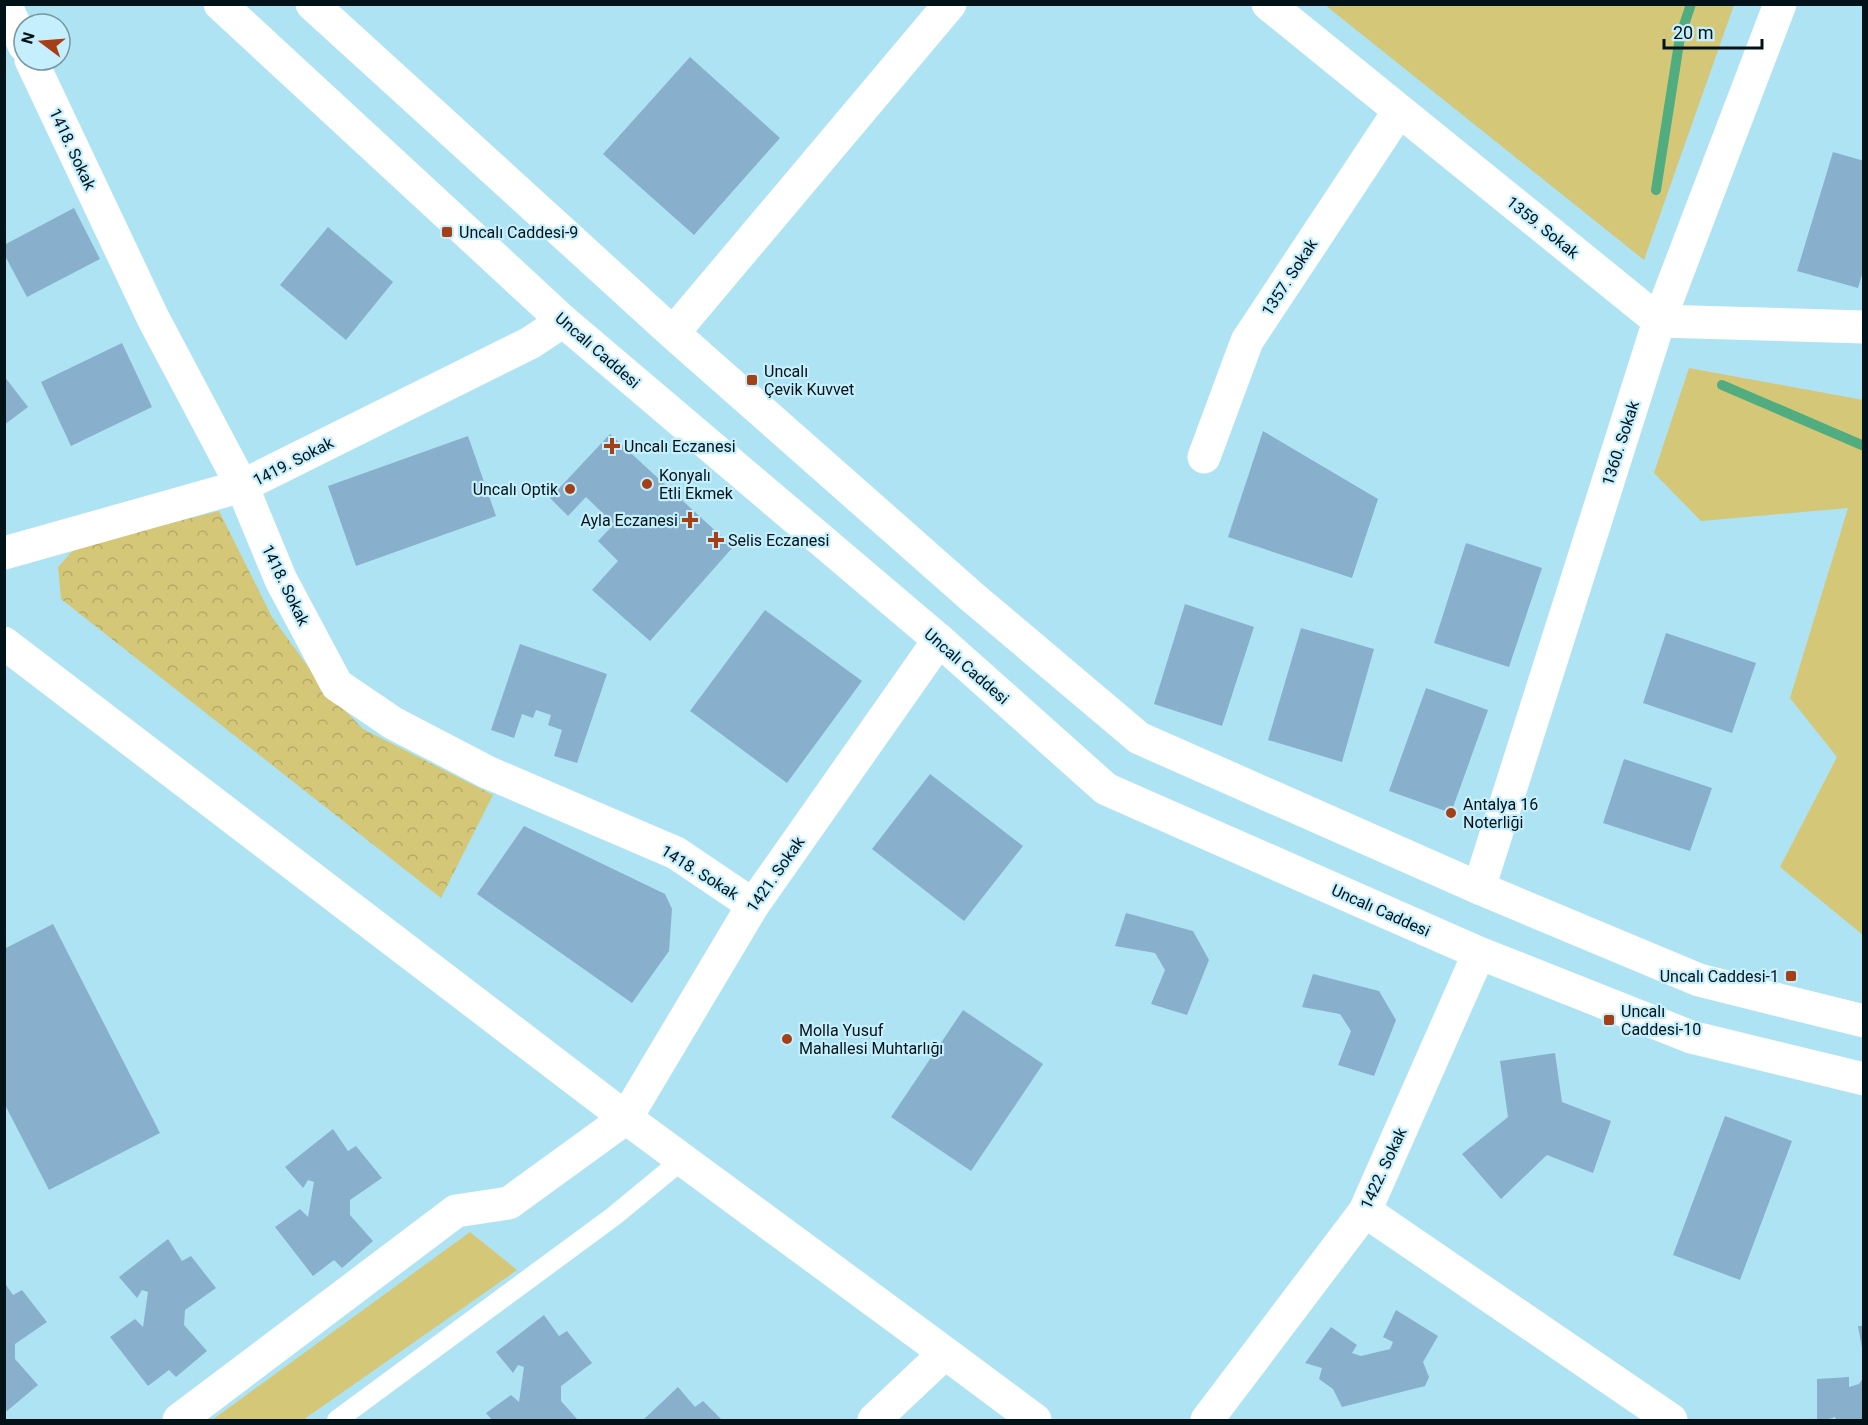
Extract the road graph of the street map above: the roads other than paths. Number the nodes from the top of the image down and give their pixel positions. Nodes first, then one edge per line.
1 (5, 4) edge
2 (220, 4) edge
3 (312, 4) edge
4 (950, 4) edge
5 (1268, 4) edge
6 (1780, 4) edge
7 (12, 19) edge
8 (37, 72) edge
9 (1399, 111) junction
10 (563, 321) junction
11 (1659, 321) junction
12 (1863, 327) edge
13 (673, 333) junction
14 (1204, 457) dead end
15 (243, 486) junction
16 (4, 553) edge
17 (939, 640) junction
18 (4, 643) edge
19 (1479, 888) junction
20 (753, 905) junction
21 (1479, 953) junction
22 (1863, 1021) edge
23 (1863, 1079) edge
24 (626, 1118) junction
25 (683, 1160) junction
26 (1365, 1211) junction
27 (945, 1353) junction
28 (179, 1420) edge
29 (337, 1420) edge
30 (874, 1420) edge
31 (1035, 1420) edge
32 (1207, 1420) edge
33 (1671, 1420) edge

1 - 7 street
2 - 10 street, Uncalı Caddesi
3 - 13 street
4 - 13 street
5 - 9 street, 1359. Sokak
6 - 11 street, 1360. Sokak
8 - 15 street, 1418. Sokak
9 - 11 street, 1359. Sokak
9 - 14 street, 1357. Sokak
10 - 15 street, 1419. Sokak
10 - 17 street, Uncalı Caddesi
11 - 12 street
11 - 19 street, 1360. Sokak
13 - 19 street
15 - 16 street, 1419. Sokak
15 - 20 street, 1418. Sokak
17 - 20 street, 1421. Sokak
17 - 21 street, Uncalı Caddesi
18 - 24 street
19 - 22 street
20 - 24 street, 1421. Sokak
21 - 23 street, Uncalı Caddesi
21 - 26 street, 1422. Sokak
24 - 25 street
24 - 28 street
25 - 27 street
25 - 29 lane
26 - 32 street, 1422. Sokak
26 - 33 street
27 - 30 street
27 - 31 street

